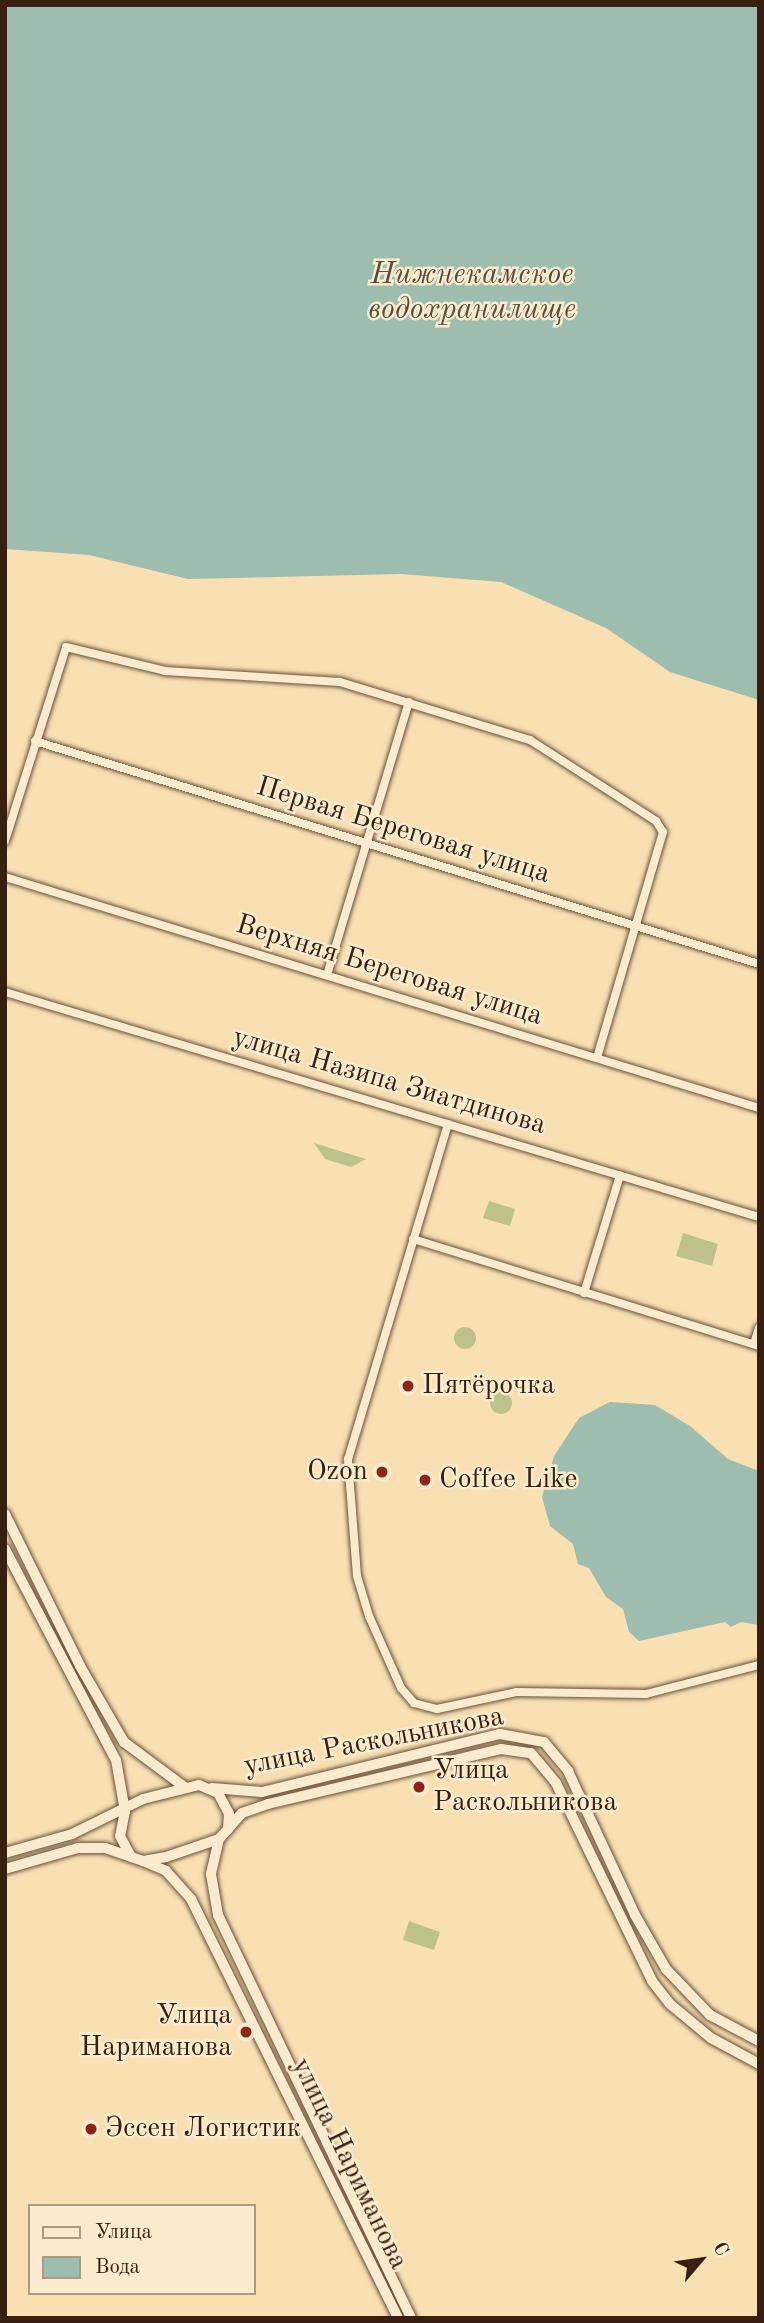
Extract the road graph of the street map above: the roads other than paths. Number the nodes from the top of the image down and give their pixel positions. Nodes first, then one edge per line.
1 (409, 702) junction
2 (35, 741) junction
3 (5, 841) edge
4 (368, 845) junction
5 (5, 877) edge
6 (638, 926) junction
7 (759, 964) edge
8 (327, 975) junction
9 (5, 992) edge
10 (597, 1057) junction
11 (759, 1108) edge
12 (448, 1124) junction
13 (620, 1175) junction
14 (759, 1217) edge
15 (413, 1239) junction
16 (584, 1293) junction
17 (759, 1328) edge
18 (756, 1345) edge
19 (5, 1514) edge
20 (5, 1549) edge
21 (759, 1665) edge
22 (186, 1788) junction
23 (212, 1788) junction
24 (125, 1811) junction
25 (228, 1829) junction
26 (219, 1839) junction
27 (5, 1853) edge
28 (137, 1859) junction
29 (5, 1870) edge
30 (759, 2041) edge
31 (759, 2064) edge
32 (398, 2318) edge
33 (411, 2318) edge

1 - 2 street
1 - 4 street
1 - 6 street
2 - 3 street
2 - 4 street, Первая Береговая улица
4 - 6 street, Первая Береговая улица
4 - 8 street
5 - 8 street, Верхняя Береговая улица
6 - 7 street, Первая Береговая улица
6 - 10 street
8 - 10 street, Верхняя Береговая улица
9 - 12 street, улица Назипа Зиатдинова
10 - 11 street, Верхняя Береговая улица
12 - 13 street, улица Назипа Зиатдинова
12 - 15 street
13 - 14 street, улица Назипа Зиатдинова
13 - 16 street
15 - 16 street
15 - 21 street
16 - 18 street
17 - 18 street
19 - 22 main road
20 - 24 main road
22 - 23 main road
22 - 24 main road
23 - 25 main road
23 - 30 street, улица Раскольникова
24 - 27 main road
24 - 28 main road
25 - 26 main road
25 - 31 street, улица Раскольникова
26 - 28 main road
26 - 33 main road, улица Нариманова
28 - 29 main road, улица Нариманова
28 - 32 main road, улица Нариманова

